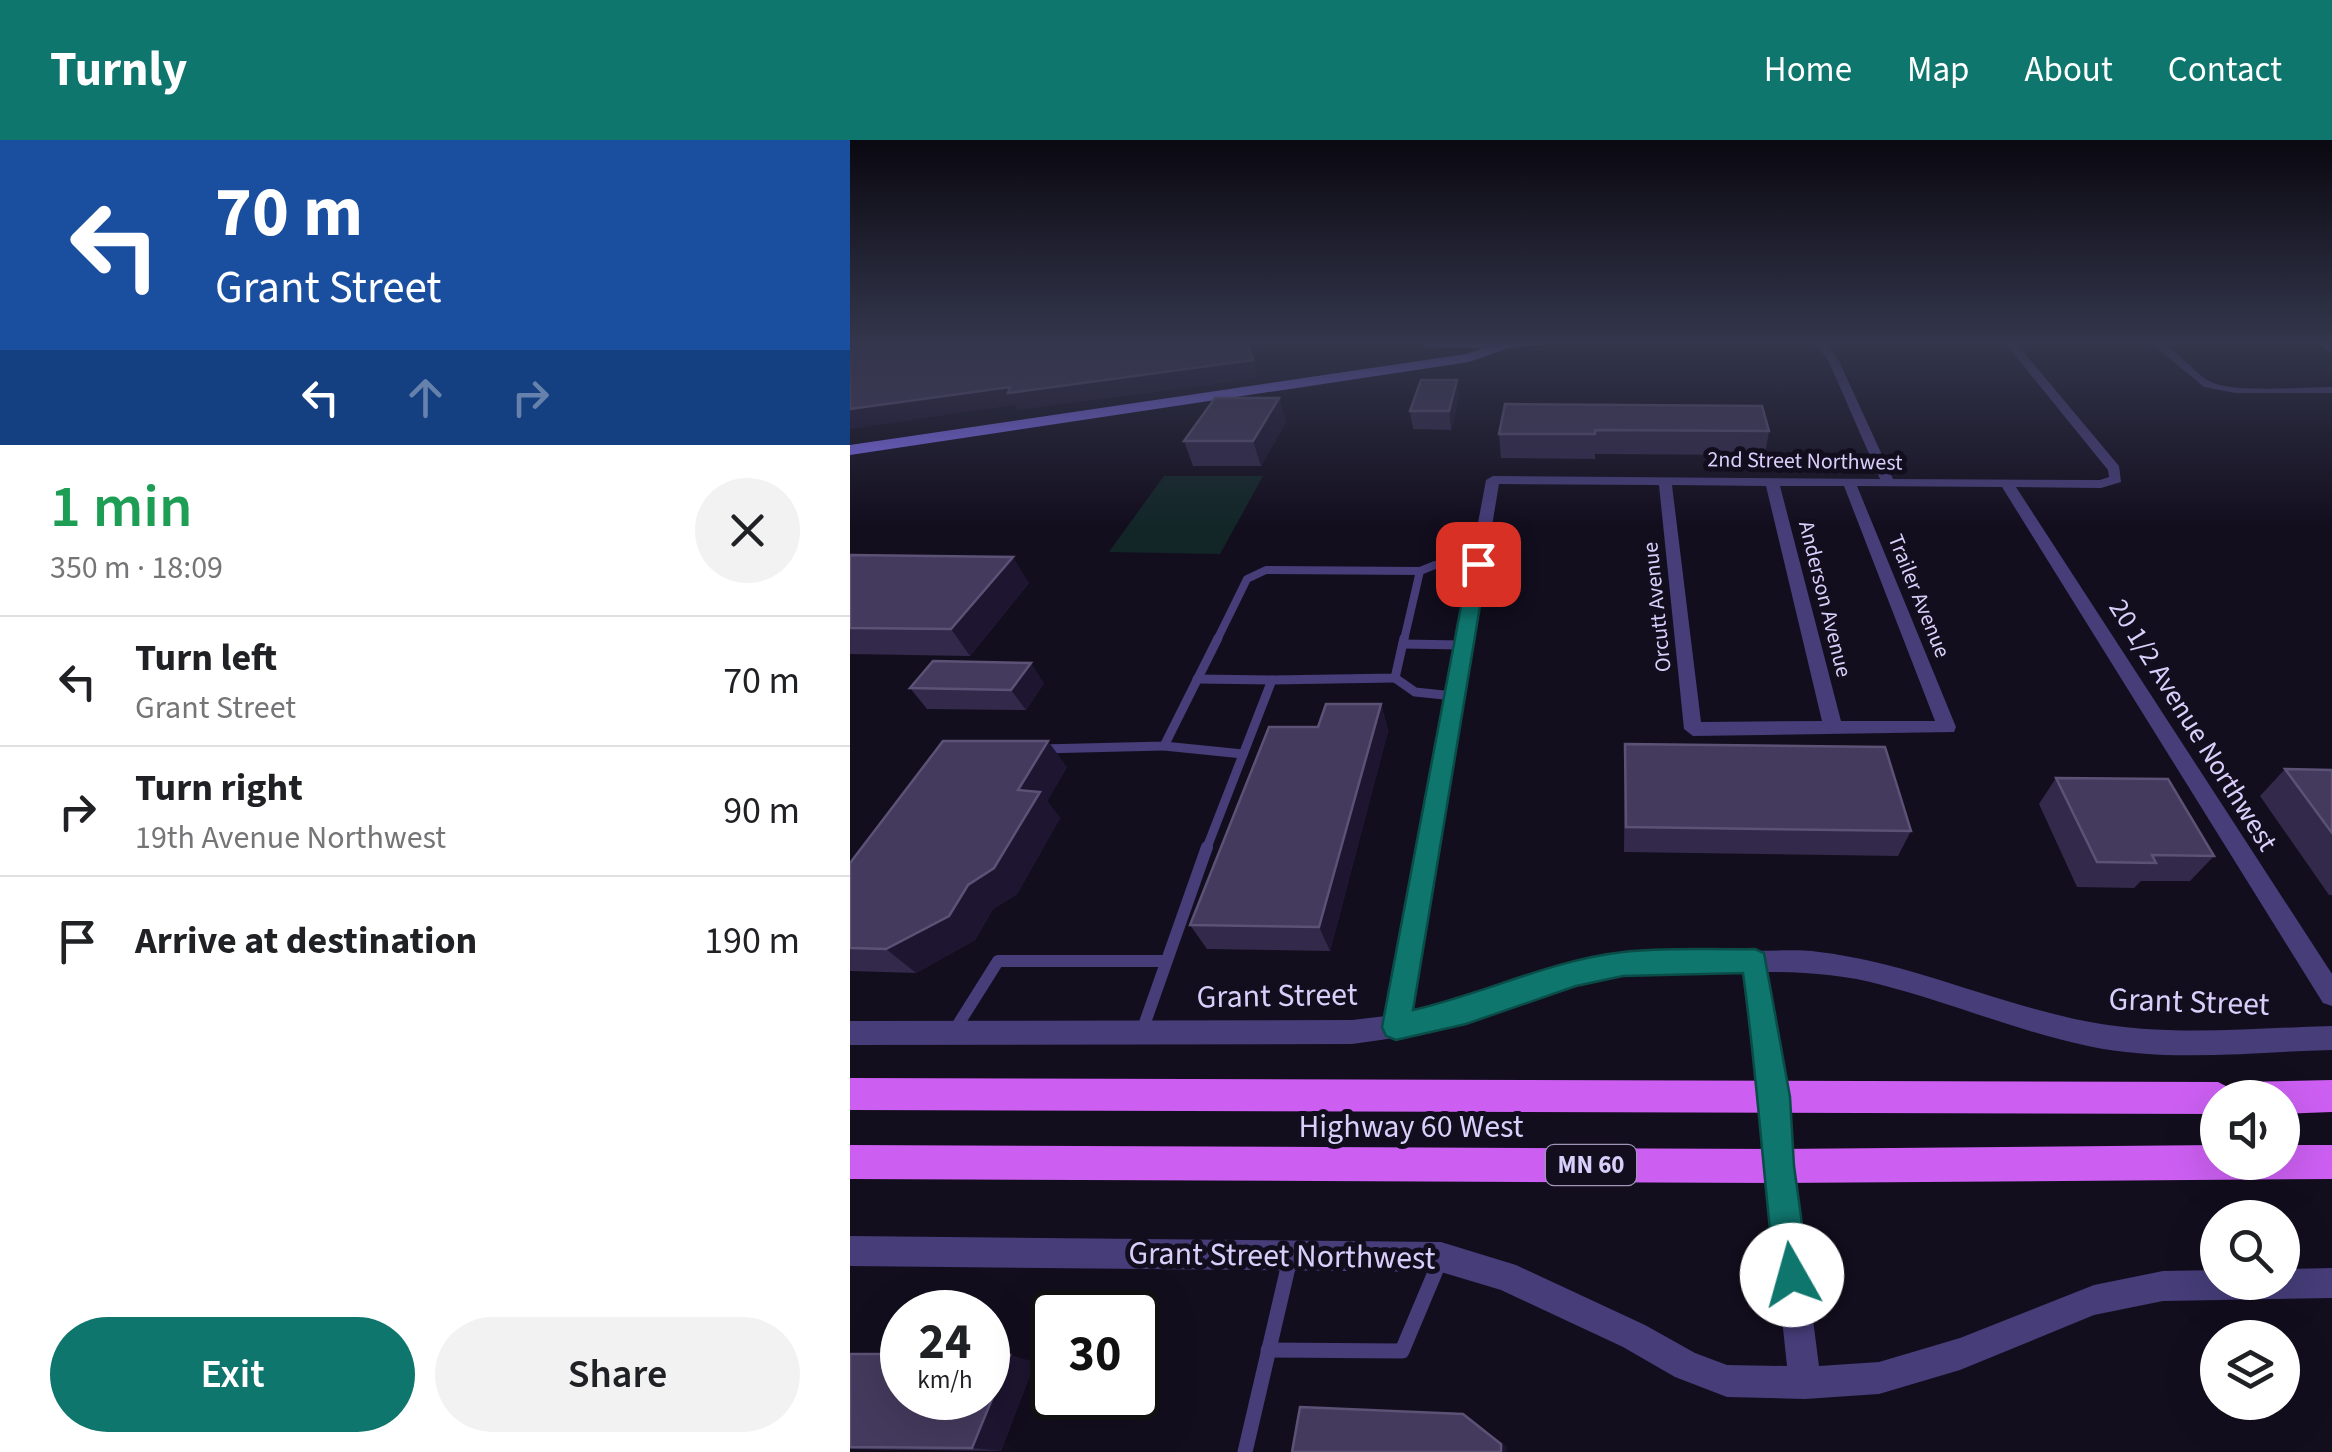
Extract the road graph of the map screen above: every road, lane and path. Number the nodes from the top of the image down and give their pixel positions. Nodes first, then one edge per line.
1 (1158, 404) edge
2 (1853, 404) edge
3 (2061, 404) edge
4 (850, 450) edge
5 (1665, 480) junction
6 (1772, 481) junction
7 (1849, 482) junction
8 (1888, 482) junction
9 (2007, 484) junction
10 (1478, 564) junction
11 (1420, 570) junction
12 (1403, 644) junction
13 (1463, 645) junction
14 (1395, 678) junction
15 (1198, 679) junction
16 (1272, 680) junction
17 (1454, 696) junction
18 (1833, 727) junction
19 (1164, 746) junction
20 (1035, 749) edge
21 (1244, 754) junction
22 (1165, 961) junction
23 (1755, 961) junction
24 (2332, 995) edge
25 (1396, 1027) junction
26 (1142, 1032) junction
27 (850, 1033) edge
28 (953, 1033) junction
29 (2332, 1038) edge
30 (850, 1094) edge
31 (2332, 1096) edge
32 (1775, 1097) junction
33 (2300, 1097) edge
34 (2200, 1098) edge
35 (850, 1162) edge
36 (2332, 1162) edge
37 (1778, 1166) junction
38 (850, 1250) edge
39 (1291, 1253) junction
40 (1441, 1257) junction
41 (2332, 1284) edge
42 (1268, 1350) junction
43 (1805, 1383) junction
44 (1244, 1452) edge

1 - 4 street
2 - 8 street
3 - 9 street, 2nd Street Northwest
5 - 6 street, 2nd Street Northwest
5 - 10 street, 2nd Street Northwest
5 - 18 street, Orcutt Avenue
6 - 7 street, 2nd Street Northwest
6 - 18 street, Anderson Avenue
7 - 8 street, 2nd Street Northwest
7 - 18 street, Trailer Avenue
8 - 9 street, 2nd Street Northwest
9 - 24 street, 20 1/2 Avenue Northwest
10 - 11 lane
10 - 13 street
11 - 12 lane
11 - 15 lane
12 - 13 lane
12 - 14 lane
13 - 17 street
14 - 16 lane
14 - 17 lane
15 - 16 lane
15 - 19 lane
16 - 21 lane
17 - 25 street
19 - 20 lane
19 - 21 lane
21 - 22 lane
22 - 26 lane
22 - 28 lane
23 - 25 street, Grant Street
23 - 29 street, Grant Street
23 - 32 street
25 - 26 street, Grant Street
26 - 28 street, Grant Street
27 - 28 street, Grant Street
30 - 32 main road, Highway 60 West
31 - 33 main road
32 - 34 main road, Highway 60 West
32 - 37 street
35 - 37 main road, Highway 60 West / MN 60
36 - 37 main road, Highway 60 West / MN 60
37 - 43 street
38 - 39 street, Grant Street Northwest
39 - 40 street, Grant Street Northwest
39 - 42 lane
40 - 42 lane
40 - 43 street, Grant Street Northwest
41 - 43 street, Grant Street Northwest
42 - 44 lane

